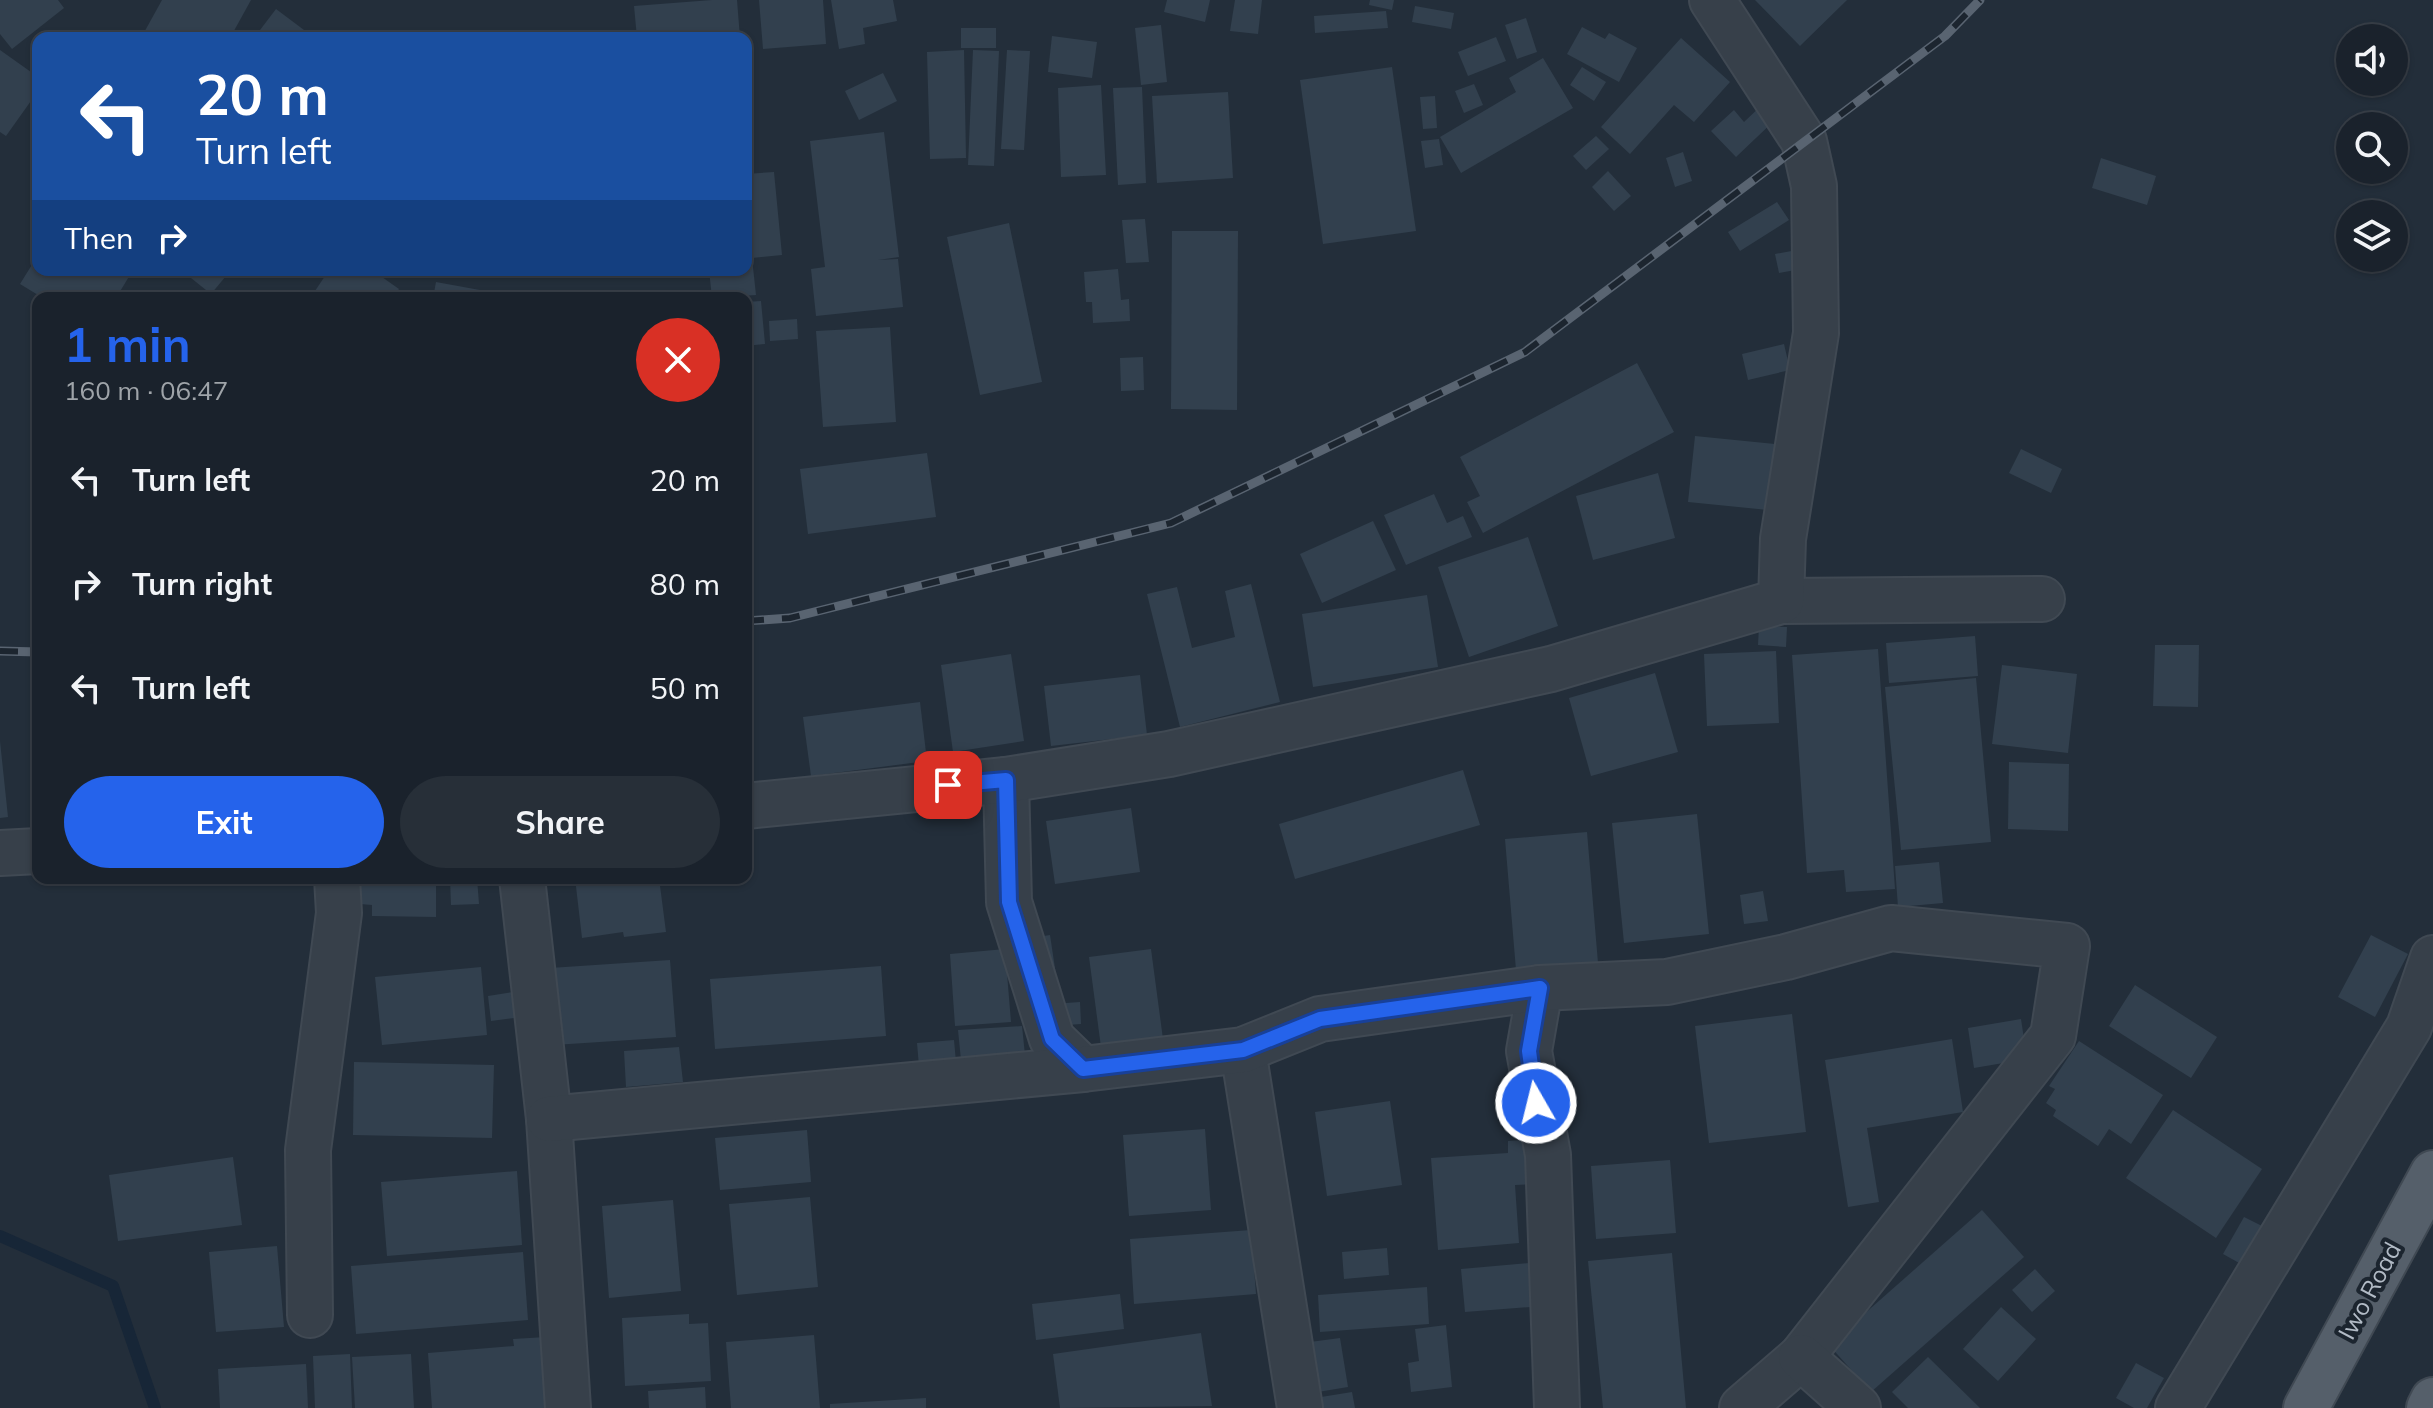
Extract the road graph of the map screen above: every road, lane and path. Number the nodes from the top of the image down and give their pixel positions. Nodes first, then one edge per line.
1 (1712, 0) edge
2 (2042, 599) dead end
3 (1781, 601) junction
4 (1006, 780) junction
5 (752, 805) edge
6 (32, 851) edge
7 (0, 853) edge
8 (337, 884) edge
9 (523, 884) edge
10 (2433, 958) edge
11 (1540, 988) junction
12 (1243, 1050) junction
13 (1083, 1069) junction
14 (549, 1119) junction
15 (2433, 1173) edge
16 (310, 1315) dead end
17 (1801, 1357) junction
18 (2433, 1400) edge
19 (568, 1408) edge
20 (1300, 1408) edge
21 (1557, 1408) edge
22 (1742, 1408) edge
23 (1858, 1408) edge
24 (2178, 1408) edge
25 (2306, 1408) edge
26 (2429, 1408) edge

1 - 3 street
2 - 3 street
3 - 4 street
4 - 5 street
4 - 13 street
6 - 7 street
8 - 16 street
9 - 14 street
10 - 24 street
11 - 12 street
11 - 17 street
11 - 21 street
12 - 13 street
12 - 20 street
13 - 14 street
14 - 19 street
15 - 25 main road, Iwo Road
17 - 22 street
17 - 23 street
18 - 26 main road

